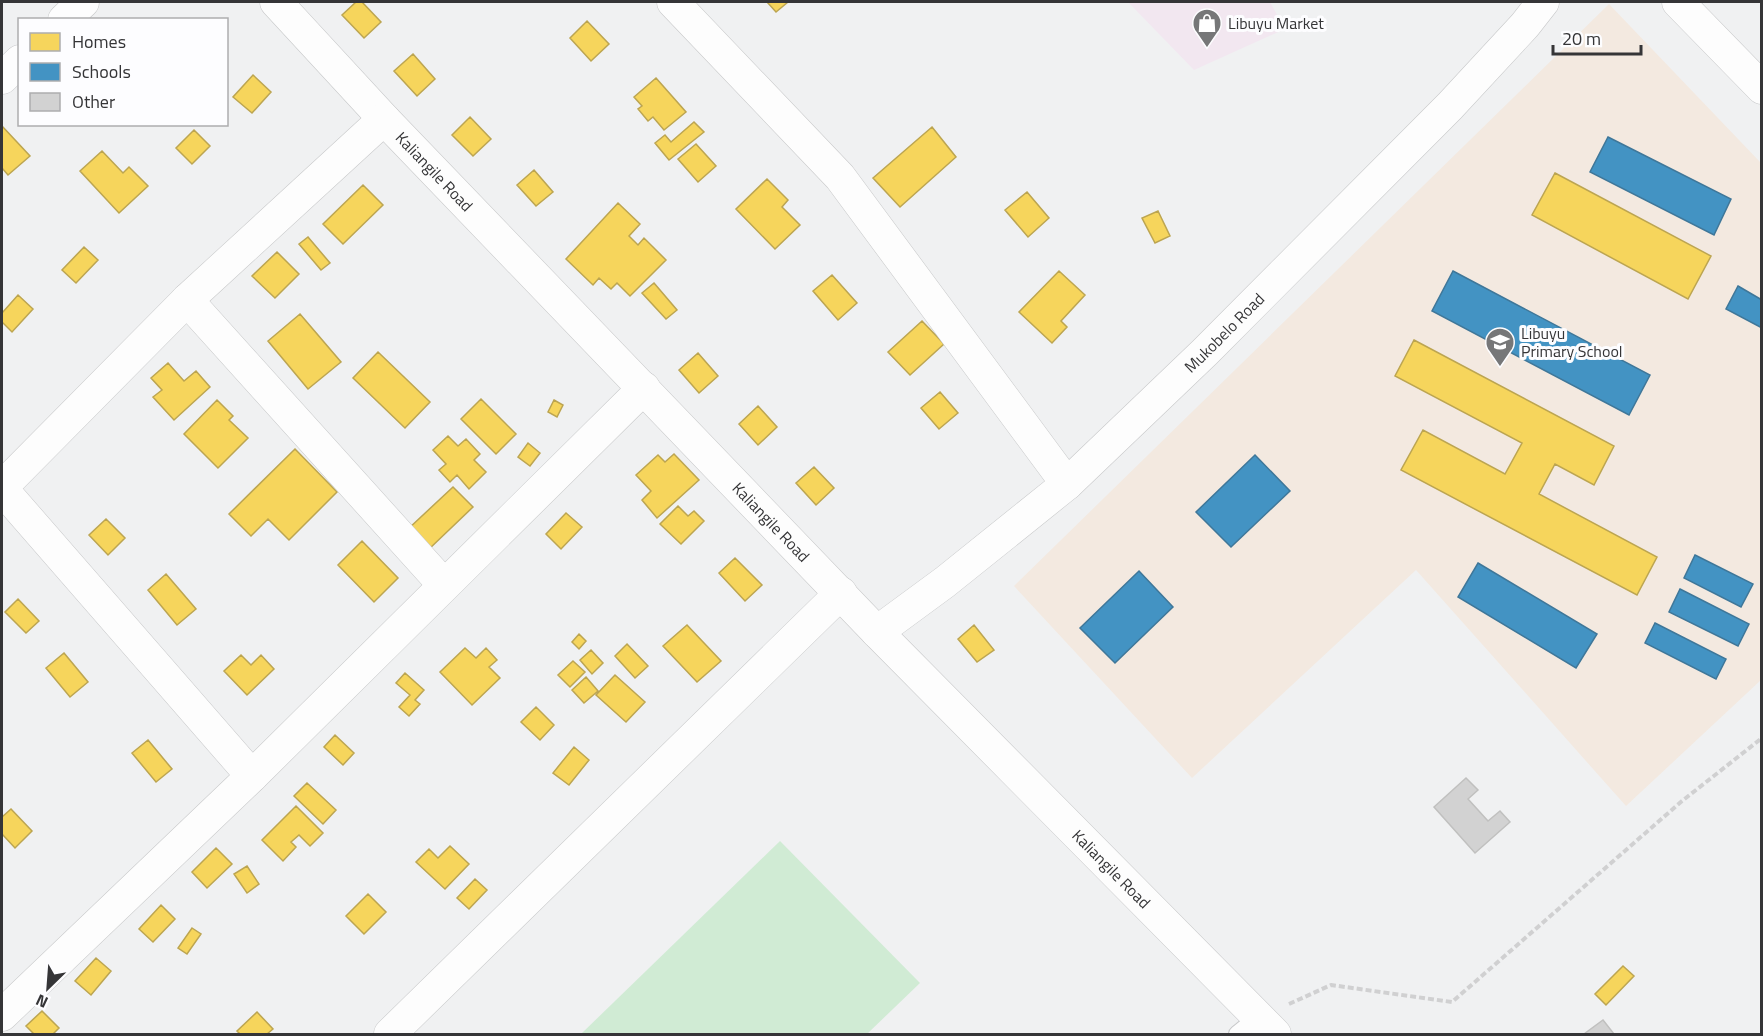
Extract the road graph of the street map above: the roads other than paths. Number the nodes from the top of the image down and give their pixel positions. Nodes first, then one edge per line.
1 (83, 2) edge
2 (276, 2) edge
3 (673, 2) edge
4 (1543, 2) edge
5 (1678, 2) edge
6 (66, 18) edge
7 (18, 63) edge
8 (2, 78) edge
9 (1761, 88) edge
10 (384, 120) junction
11 (187, 300) junction
12 (644, 388) junction
13 (1067, 484) junction
14 (2, 488) edge
15 (444, 585) junction
16 (841, 593) junction
17 (877, 632) junction
18 (252, 776) junction
19 (2, 1015) edge
20 (1257, 1029) edge
21 (390, 1035) edge

1 - 6 street
2 - 10 street, Kaliangile Road
3 - 13 street
4 - 13 street, Mukobelo Road
5 - 9 street
7 - 8 street
10 - 11 street
10 - 12 street, Kaliangile Road
11 - 14 street
11 - 15 street
12 - 15 street
12 - 16 street, Kaliangile Road
13 - 17 street, Mukobelo Road
14 - 18 street
15 - 18 street
16 - 17 street, Kaliangile Road
16 - 21 street
17 - 20 street, Kaliangile Road
18 - 19 street

